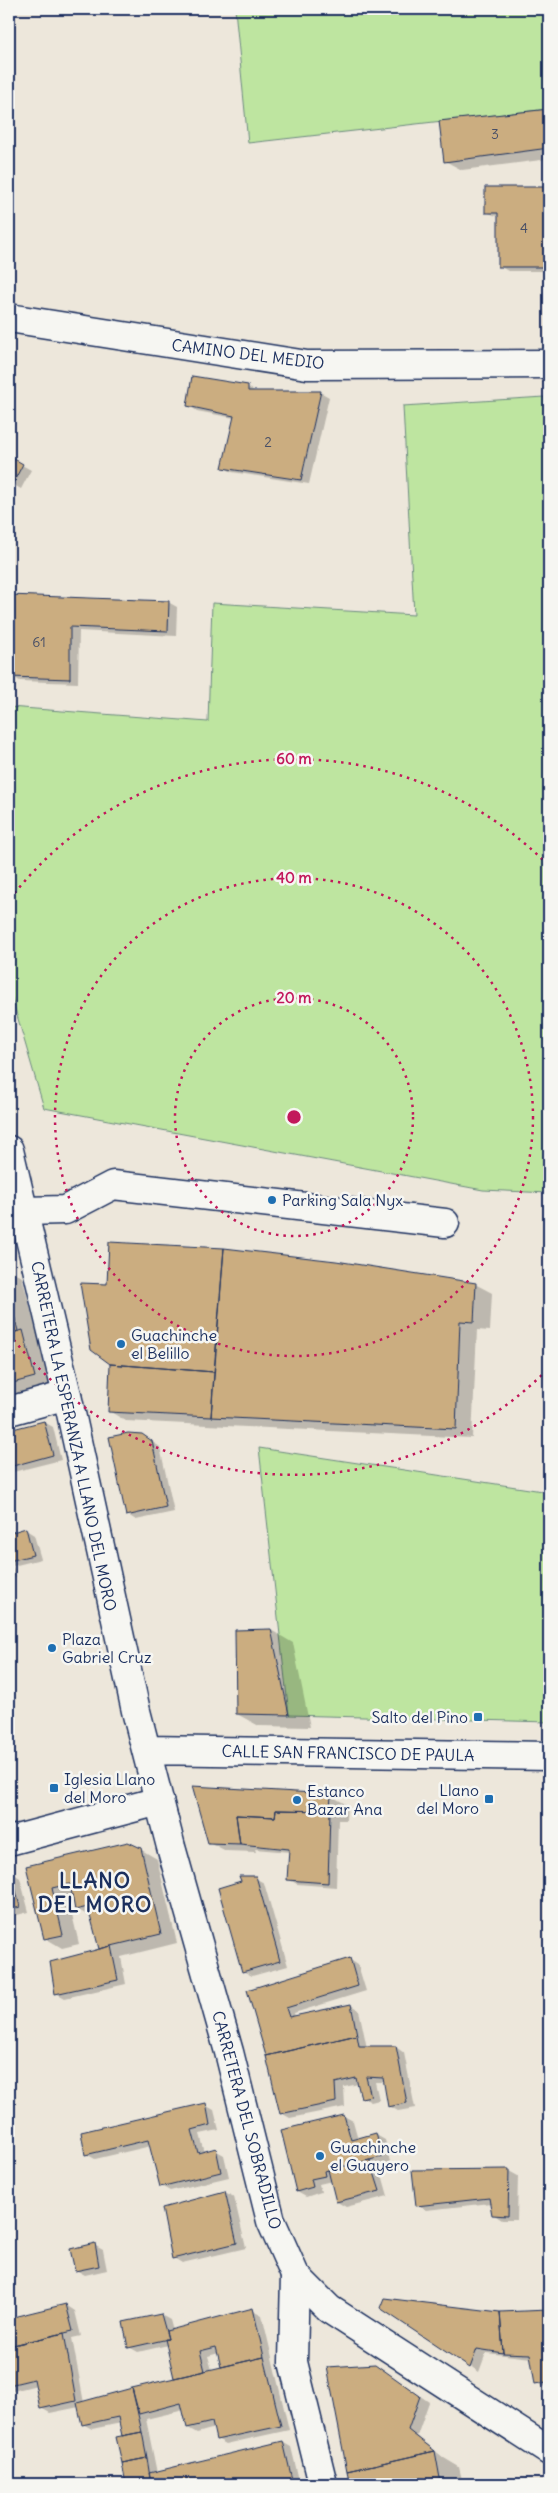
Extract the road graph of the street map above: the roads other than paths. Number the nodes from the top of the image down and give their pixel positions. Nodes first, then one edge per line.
1 (9, 318) edge
2 (549, 364) edge
3 (9, 1150) edge
4 (24, 1211) junction
5 (445, 1224) dead end
6 (67, 1395) junction
7 (9, 1411) edge
8 (146, 1750) junction
9 (549, 1756) edge
10 (159, 1801) junction
11 (9, 1841) edge
12 (295, 2275) junction
13 (549, 2452) edge
14 (323, 2484) edge

1 - 2 main road, CAMINO DEL MEDIO
3 - 4 main road, CARRETERA LA ESPERANZA A LLANO DEL MORO
4 - 5 main road
4 - 6 main road, CARRETERA LA ESPERANZA A LLANO DEL MORO
6 - 7 main road
6 - 8 main road, CARRETERA LA ESPERANZA A LLANO DEL MORO
8 - 9 main road, CALLE SAN FRANCISCO DE PAULA
8 - 10 main road, CARRETERA DEL SOBRADILLO
10 - 11 main road
10 - 12 main road, CARRETERA DEL SOBRADILLO
12 - 13 main road, CARRETERA DEL SOBRADILLO
12 - 14 main road

